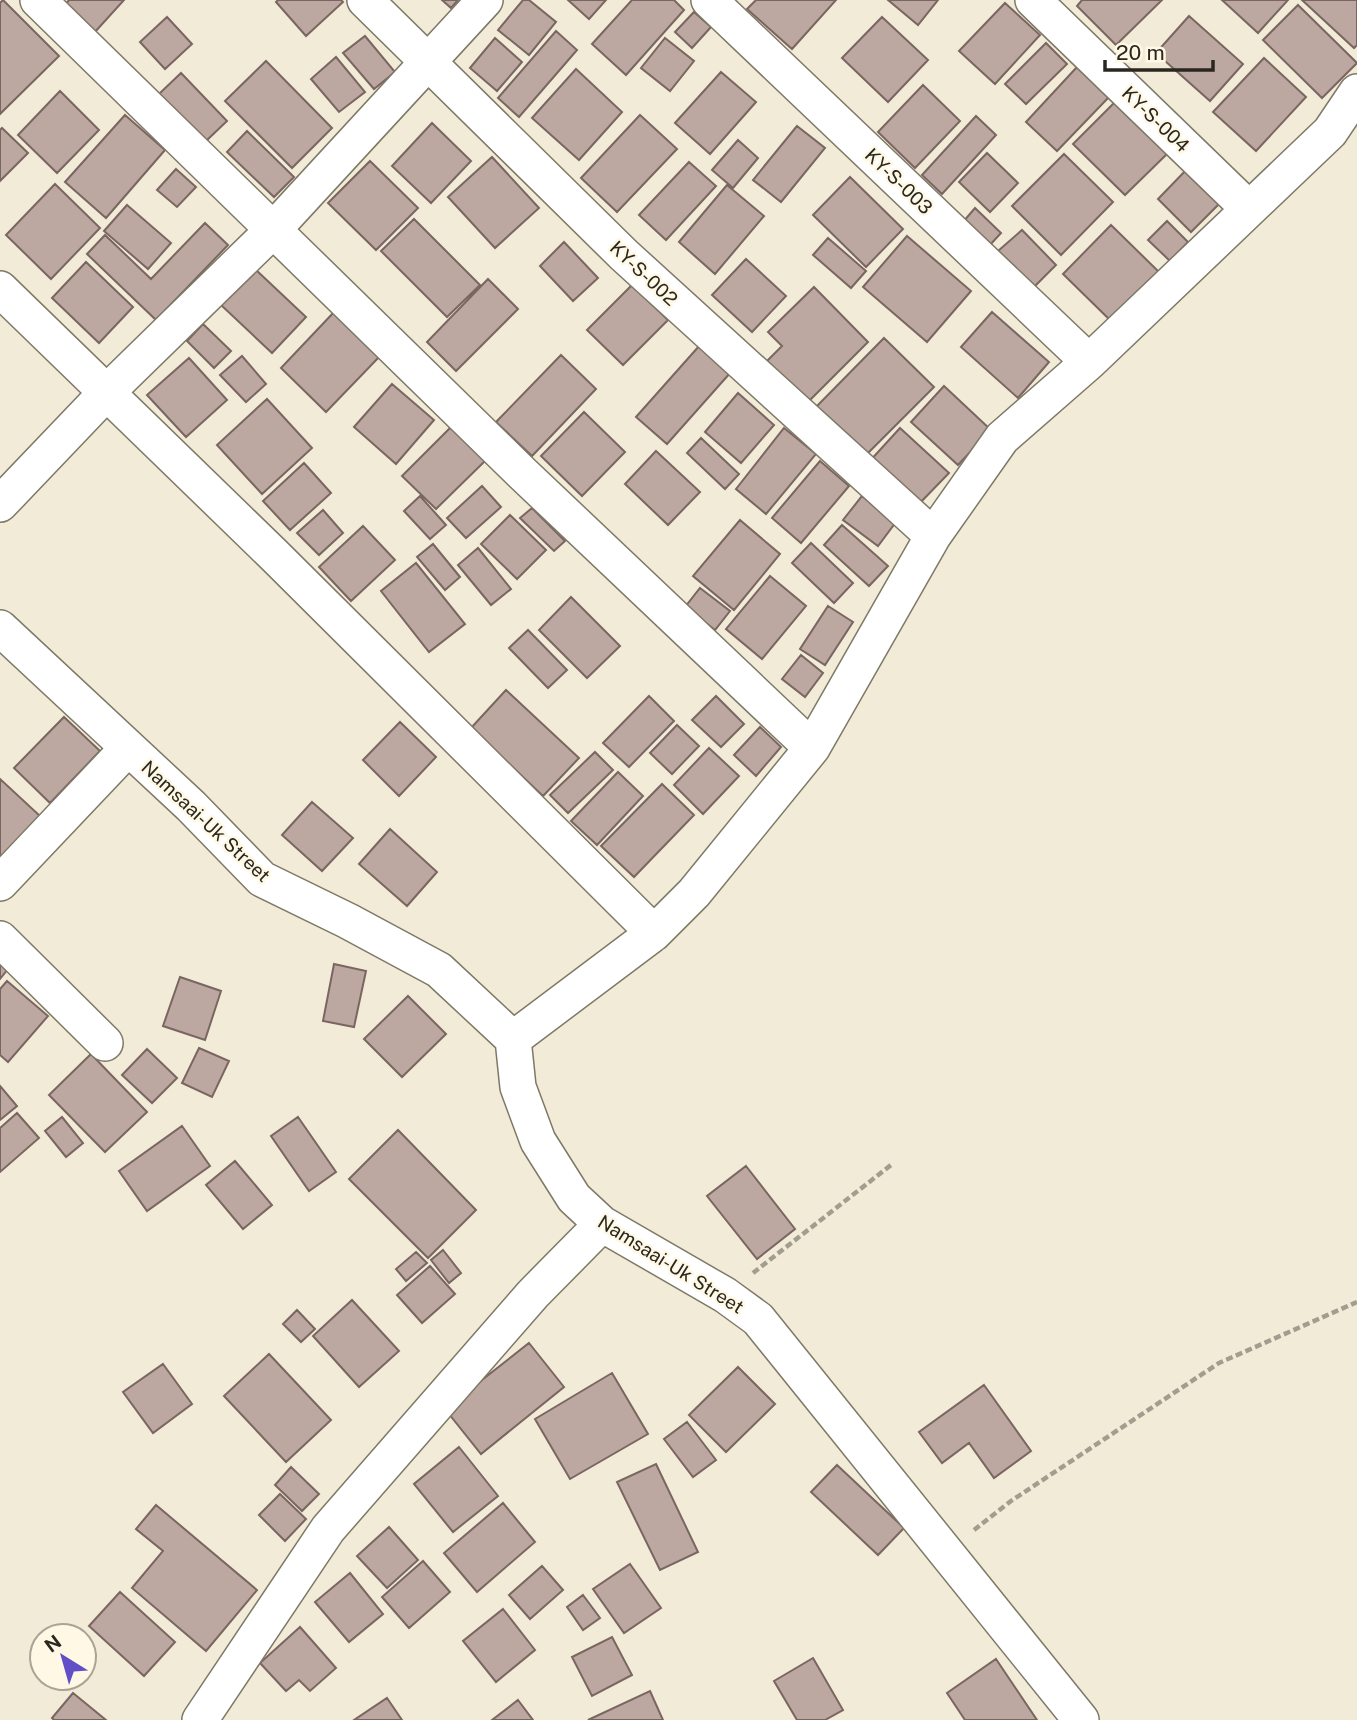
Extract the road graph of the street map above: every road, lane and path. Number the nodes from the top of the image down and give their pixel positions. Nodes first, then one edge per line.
1 (38, 0) edge
2 (365, 0) edge
3 (485, 0) edge
4 (709, 0) edge
5 (1033, 0) edge
6 (428, 62) junction
7 (1357, 92) edge
8 (1249, 209) junction
9 (273, 230) junction
10 (0, 289) edge
11 (1089, 362) junction
12 (106, 393) junction
13 (0, 504) edge
14 (933, 536) junction
15 (0, 628) edge
16 (128, 748) junction
17 (812, 748) junction
18 (0, 883) edge
19 (654, 933) junction
20 (0, 940) edge
21 (513, 1040) junction
22 (105, 1043) dead end
23 (891, 1165) dead end
24 (602, 1224) junction
25 (725, 1294) junction
26 (1357, 1302) edge
27 (946, 1552) junction
28 (201, 1720) edge
29 (1081, 1720) edge

1 - 9 street
2 - 6 street, KY-S-002
3 - 6 street
4 - 11 street, KY-S-003
5 - 8 street, KY-S-004
6 - 9 street
6 - 14 street, KY-S-002
7 - 8 street
8 - 11 street
9 - 12 street
9 - 17 street
10 - 12 street
11 - 14 street
12 - 13 street
12 - 19 street
14 - 17 street
15 - 16 street, Namsaai-Uk Street
16 - 18 street
16 - 21 street, Namsaai-Uk Street
17 - 19 street
19 - 21 street
20 - 22 street
21 - 24 street, Namsaai-Uk Street
23 - 25 path
24 - 25 street, Namsaai-Uk Street
24 - 28 street
25 - 27 street, Namsaai-Uk Street
26 - 27 path
27 - 29 street, Namsaai-Uk Street

